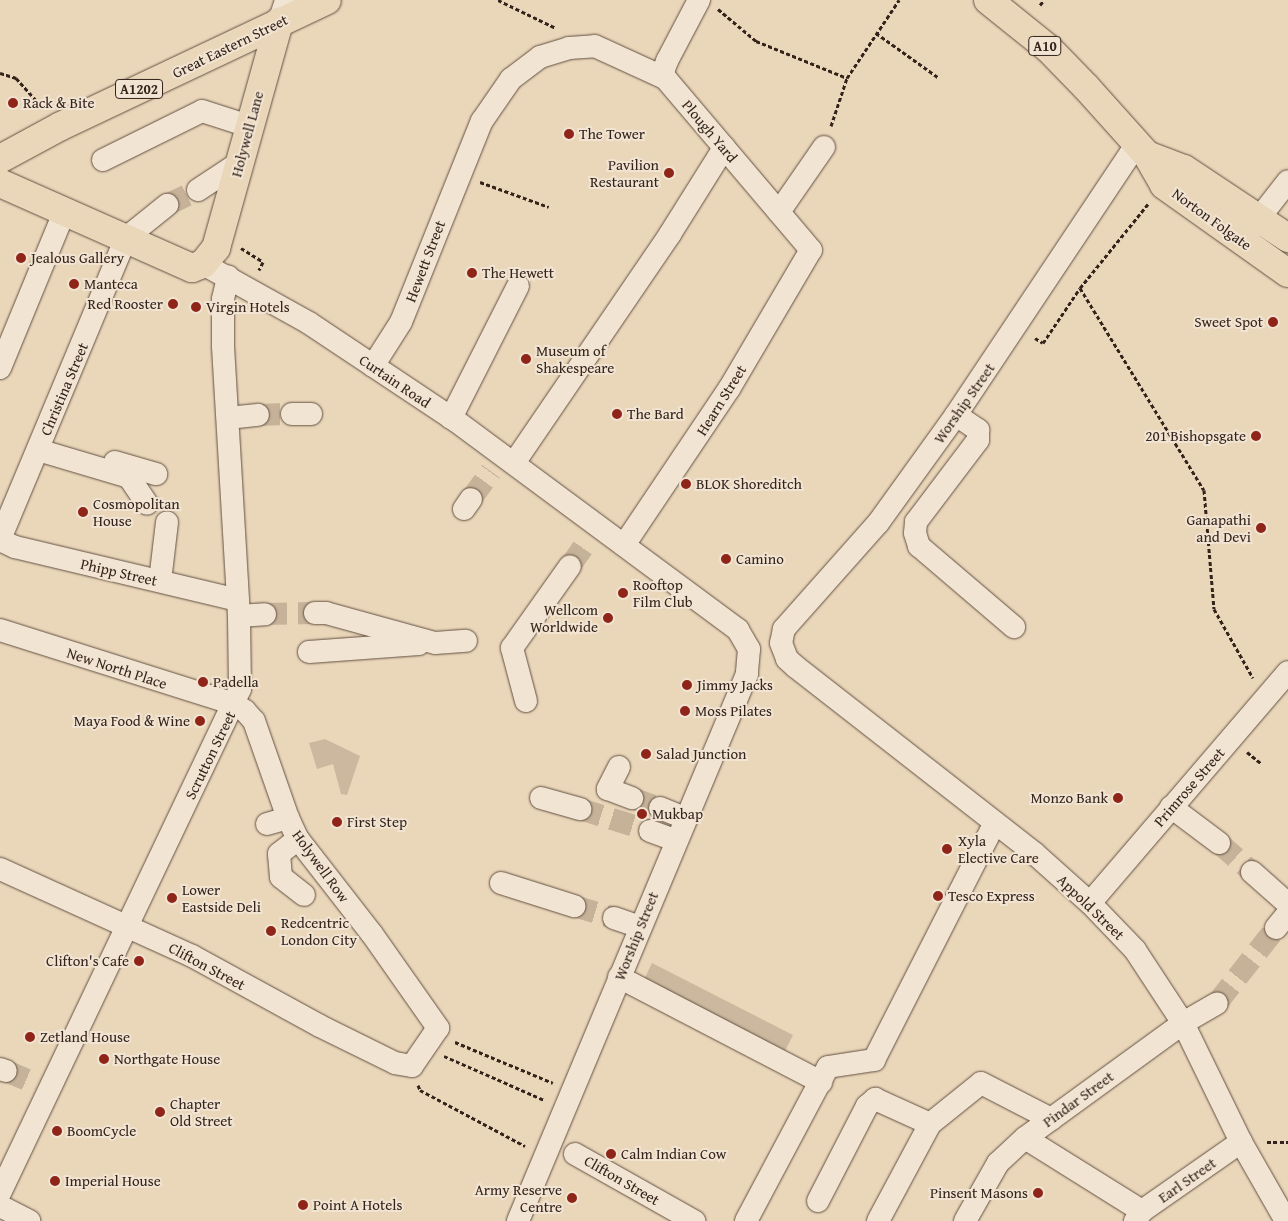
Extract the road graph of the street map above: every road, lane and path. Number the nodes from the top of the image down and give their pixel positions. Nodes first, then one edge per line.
1 (327, 0) edge
2 (498, 0) edge
3 (899, 0) edge
4 (988, 0) edge
5 (1044, 0) edge
6 (706, 2) edge
7 (1040, 5) dead end
8 (282, 11) edge
9 (560, 29) dead end
10 (876, 33) junction
11 (0, 74) edge
12 (665, 78) junction
13 (847, 78) junction
14 (939, 78) dead end
15 (61, 126) junction
16 (249, 126) junction
17 (716, 141) junction
18 (824, 147) joint
19 (1142, 150) junction
20 (103, 160) dead end
21 (239, 164) junction
22 (459, 174) junction
23 (0, 178) edge
24 (1288, 181) edge
25 (198, 190) tunnel mouth
26 (1142, 203) dead end
27 (167, 205) tunnel mouth
28 (548, 207) dead end
29 (779, 212) junction
30 (64, 213) junction
31 (1260, 220) junction
32 (126, 238) junction
33 (1238, 238) junction
34 (1288, 238) edge
35 (243, 250) dead end
36 (811, 250) joint
37 (203, 264) junction
38 (259, 270) dead end
39 (1288, 273) edge
40 (228, 277) junction
41 (518, 286) dead end
42 (1080, 288) junction
43 (1034, 338) dead end
44 (373, 366) junction
45 (0, 368) edge
46 (956, 414) junction
47 (258, 415) tunnel mouth
48 (228, 418) junction
49 (451, 418) junction
50 (40, 445) junction
51 (502, 463) junction
52 (156, 474) dead end
53 (148, 504) dead end
54 (167, 522) dead end
55 (0, 540) edge
56 (624, 545) junction
57 (570, 566) tunnel mouth
58 (160, 581) junction
59 (239, 608) junction
60 (315, 613) tunnel mouth
61 (265, 614) tunnel mouth
62 (1014, 627) dead end
63 (0, 630) edge
64 (466, 641) dead end
65 (435, 643) junction
66 (749, 649) joint
67 (782, 650) joint
68 (309, 652) dead end
69 (1288, 672) edge
70 (526, 701) dead end
71 (1264, 701) junction
72 (234, 704) junction
73 (619, 768) dead end
74 (541, 798) dead end
75 (632, 798) tunnel mouth
76 (1171, 807) junction
77 (660, 808) tunnel mouth
78 (580, 809) tunnel mouth
79 (685, 818) junction
80 (994, 823) junction
81 (650, 831) tunnel mouth
82 (298, 839) junction
83 (675, 840) junction
84 (1219, 843) tunnel mouth
85 (0, 869) edge
86 (1252, 872) tunnel mouth
87 (501, 883) dead end
88 (304, 895) dead end
89 (1090, 902) junction
90 (1288, 904) edge
91 (574, 906) tunnel mouth
92 (614, 918) tunnel mouth
93 (128, 927) junction
94 (640, 927) junction
95 (619, 977) junction
96 (1217, 1003) tunnel mouth
97 (1183, 1023) junction
98 (452, 1042) dead end
99 (428, 1046) junction
100 (412, 1066) junction
101 (821, 1082) junction
102 (558, 1085) dead end
103 (565, 1109) junction
104 (1051, 1119) junction
105 (930, 1124) junction
106 (1025, 1138) junction
107 (551, 1142) junction
108 (1252, 1142) junction
109 (1288, 1142) edge
110 (575, 1154) dead end
111 (0, 1193) edge
112 (818, 1201) dead end
113 (0, 1206) edge
114 (1139, 1216) edge
115 (689, 1220) edge
116 (29, 1221) edge
117 (518, 1221) edge
118 (746, 1221) edge
119 (878, 1221) edge
120 (964, 1221) edge
121 (1286, 1221) edge

1 - 8 main road, Great Eastern Street / A1202
2 - 9 path
3 - 10 path
4 - 19 main road, A10
5 - 7 path
6 - 12 street
6 - 13 path
8 - 15 main road, Great Eastern Street / A1202
8 - 16 main road, Holywell Lane
10 - 13 path
10 - 14 path
11 - 15 path
12 - 17 street, Plough Yard
12 - 22 street, Hewett Street
13 - 18 path
15 - 23 main road, Great Eastern Street / A1202
16 - 20 street
16 - 21 main road, Holywell Lane
17 - 29 street, Plough Yard
17 - 51 street
18 - 29 street
19 - 31 main road, Norton Folgate / A10
19 - 33 main road, Norton Folgate / A10
19 - 46 street, Worship Street
21 - 25 street
21 - 37 main road, Holywell Lane
22 - 28 path
22 - 44 street, Hewett Street
23 - 30 main road, Curtain Road / A1202
24 - 31 street
26 - 42 path
27 - 32 street
29 - 36 street, Plough Yard
30 - 32 main road, Curtain Road / A1202
30 - 45 street
31 - 33 street
31 - 34 main road, Norton Folgate / A10
32 - 37 main road, Curtain Road / A1202
32 - 50 street, Christina Street
33 - 39 main road, Norton Folgate / A10
35 - 38 path
36 - 56 street, Hearn Street
37 - 40 street, Curtain Road
40 - 44 street, Curtain Road
40 - 48 street, Scrutton Street
41 - 49 street
42 - 43 path
42 - 71 path
44 - 49 street, Curtain Road
46 - 62 street
46 - 67 street, Worship Street
47 - 48 street
48 - 59 street, Scrutton Street
49 - 51 street, Curtain Road
50 - 52 street
50 - 53 street
50 - 55 street, Christina Street
51 - 56 street, Curtain Road
54 - 58 street
55 - 58 street, Phipp Street
56 - 66 street, Curtain Road
57 - 70 street
58 - 59 street, Phipp Street
59 - 61 street, Phipp Street
59 - 72 street, Scrutton Street
60 - 65 street
63 - 72 street, New North Place
64 - 65 street
65 - 68 street
66 - 79 street, Worship Street
67 - 80 street, Appold Street
69 - 71 street, Primrose Street
71 - 76 street, Primrose Street
72 - 82 street, Holywell Row
72 - 93 street, Scrutton Street
73 - 75 street
74 - 78 street
76 - 84 street
76 - 89 street, Primrose Street
77 - 79 street
79 - 83 street, Worship Street
80 - 89 street, Appold Street
80 - 101 street
81 - 83 street
82 - 88 street
82 - 99 street, Holywell Row
83 - 94 street, Worship Street
85 - 93 street, Clifton Street
86 - 90 street
87 - 91 street
89 - 97 street, Appold Street
92 - 94 street
93 - 100 street, Clifton Street
93 - 111 street, Scrutton Street
94 - 95 street, Worship Street
95 - 101 street
95 - 103 street, Worship Street
96 - 97 street, Pindar Street
97 - 104 street, Pindar Street
97 - 108 street, Appold Street
98 - 102 path
99 - 100 street, Holywell Row
99 - 103 path
100 - 107 path
101 - 118 street
103 - 107 street, Worship Street
104 - 105 street
104 - 106 street, Pindar Street
105 - 112 street
105 - 119 street
106 - 114 street
106 - 120 street, Pindar Street
107 - 117 street, Worship Street
108 - 109 path
108 - 114 street, Earl Street
108 - 121 street, Appold Street
110 - 115 street, Clifton Street
113 - 116 street

